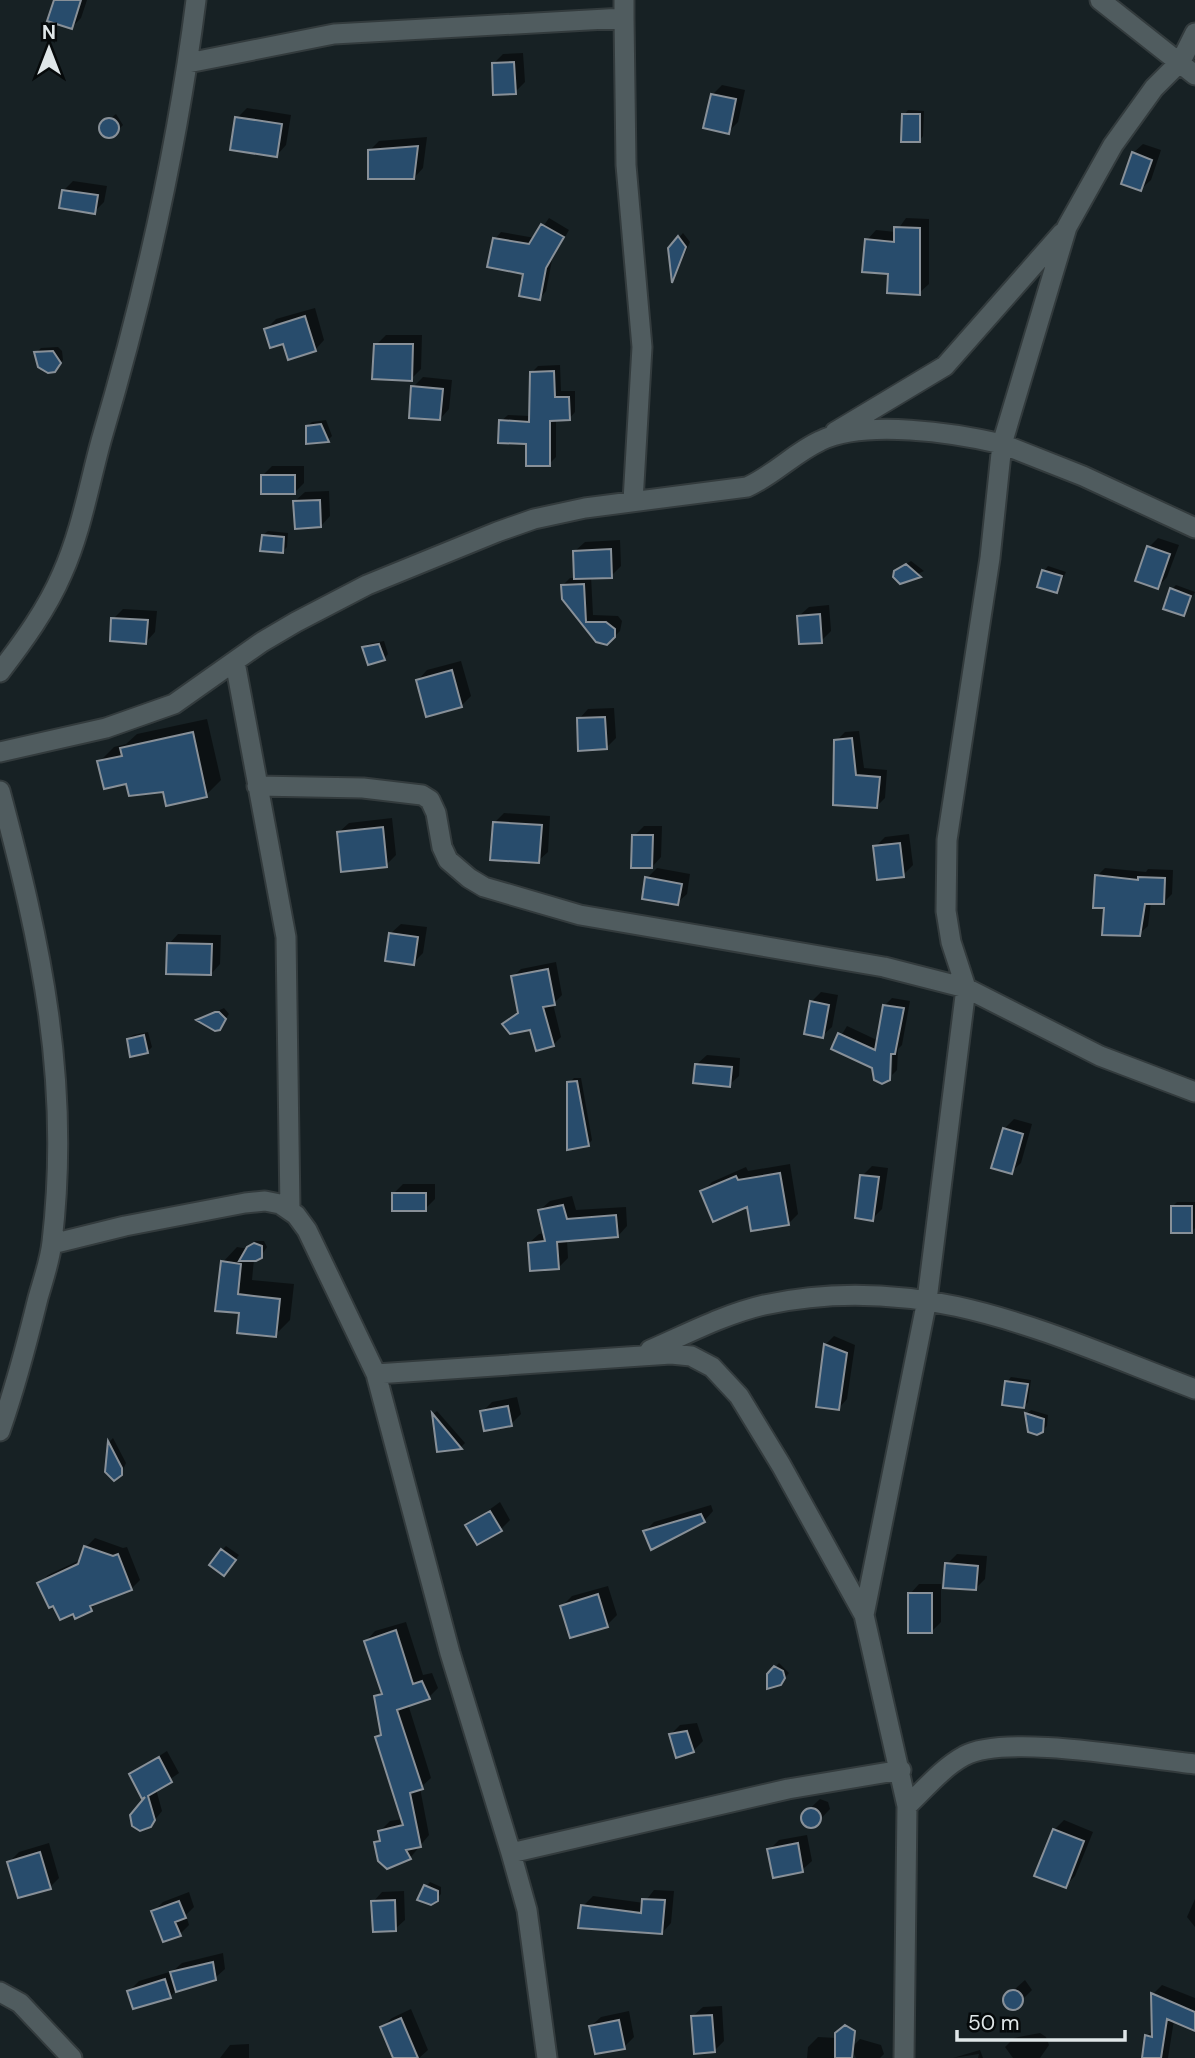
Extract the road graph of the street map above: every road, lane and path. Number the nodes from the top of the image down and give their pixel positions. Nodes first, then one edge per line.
1 (196, 0) edge
2 (1100, 0) edge
3 (624, 9) edge
4 (1195, 33) edge
5 (1181, 61) junction
6 (188, 63) junction
7 (1195, 75) edge
8 (1067, 227) junction
9 (822, 440) junction
10 (1002, 444) junction
11 (633, 501) junction
12 (1195, 528) edge
13 (234, 662) junction
14 (0, 672) edge
15 (0, 752) edge
16 (257, 786) junction
17 (0, 791) edge
18 (966, 988) junction
19 (1195, 1092) edge
20 (290, 1209) junction
21 (52, 1244) junction
22 (927, 1300) junction
23 (636, 1356) junction
24 (376, 1374) junction
25 (1195, 1389) edge
26 (0, 1431) edge
27 (863, 1615) junction
28 (1195, 1764) edge
29 (901, 1770) junction
30 (907, 1806) junction
31 (511, 1853) junction
32 (0, 1992) edge
33 (72, 2058) edge
34 (547, 2058) edge
35 (904, 2058) edge

1 - 6 street
2 - 5 street
3 - 6 street
3 - 11 street
4 - 5 street
5 - 7 street
5 - 8 street
6 - 14 street
8 - 9 street
8 - 10 street
9 - 10 street
9 - 11 street
10 - 12 street
10 - 18 street
11 - 13 street
13 - 15 street
13 - 16 street
16 - 18 street
16 - 20 street
17 - 21 street
18 - 19 street
18 - 22 street
20 - 21 street
20 - 24 street
21 - 26 street
22 - 23 street
22 - 25 street
22 - 27 street
23 - 24 street
23 - 27 street
24 - 31 street
27 - 29 street
28 - 30 street
29 - 30 street
29 - 31 street
30 - 35 street
31 - 34 street
32 - 33 street

